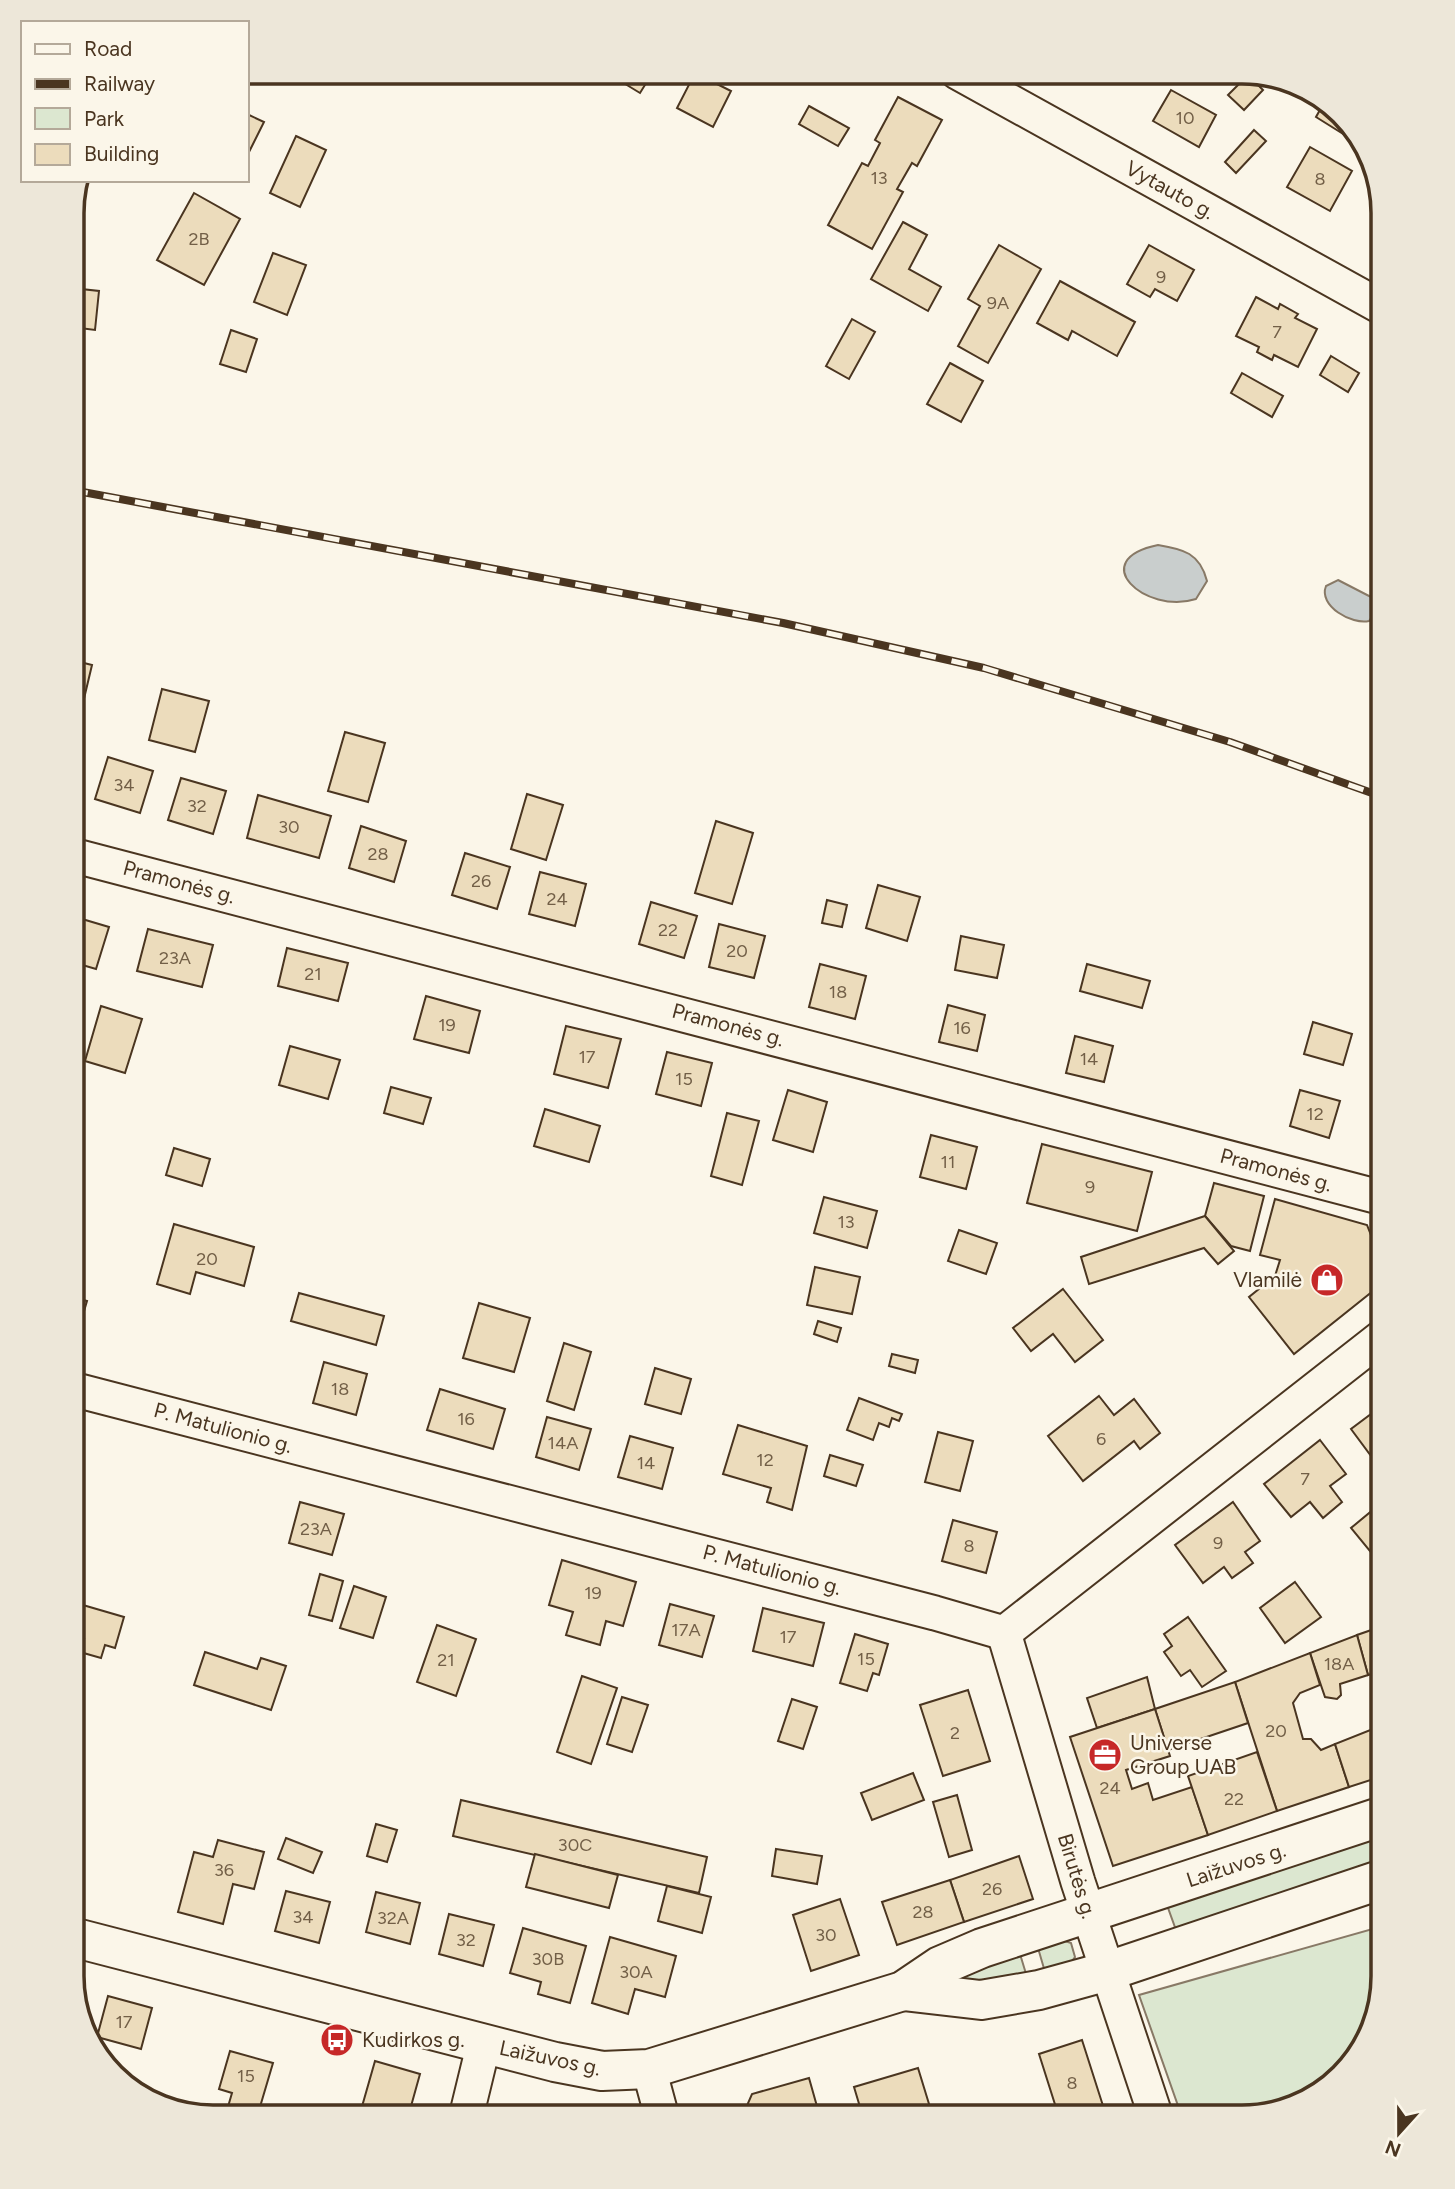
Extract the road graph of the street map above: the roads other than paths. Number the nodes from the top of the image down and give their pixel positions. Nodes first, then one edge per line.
1 (999, 84) edge
2 (1371, 301) edge
3 (84, 858) edge
4 (1371, 1195) edge
5 (1371, 1345) edge
6 (84, 1392) edge
7 (1004, 1633) junction
8 (1371, 1820) edge
9 (1371, 1884) edge
10 (1089, 1914) junction
11 (84, 1940) edge
12 (1108, 1971) junction
13 (903, 1991) junction
14 (484, 2043) junction
15 (649, 2069) junction
16 (469, 2105) edge
17 (659, 2105) edge
18 (1152, 2105) edge

1 - 2 street, Vytauto g.
3 - 4 street, Pramonės g.
5 - 7 street
6 - 7 street, P. Matulionio g.
7 - 10 street, Birutės g.
8 - 10 main road, Laižuvos g.
9 - 12 main road
10 - 12 street, Birutės g.
10 - 13 main road, Laižuvos g.
11 - 14 main road, Laižuvos g.
12 - 13 main road
12 - 18 street, Birutės g.
13 - 15 main road, Laižuvos g.
14 - 15 main road, Laižuvos g.
14 - 16 street
15 - 17 street

